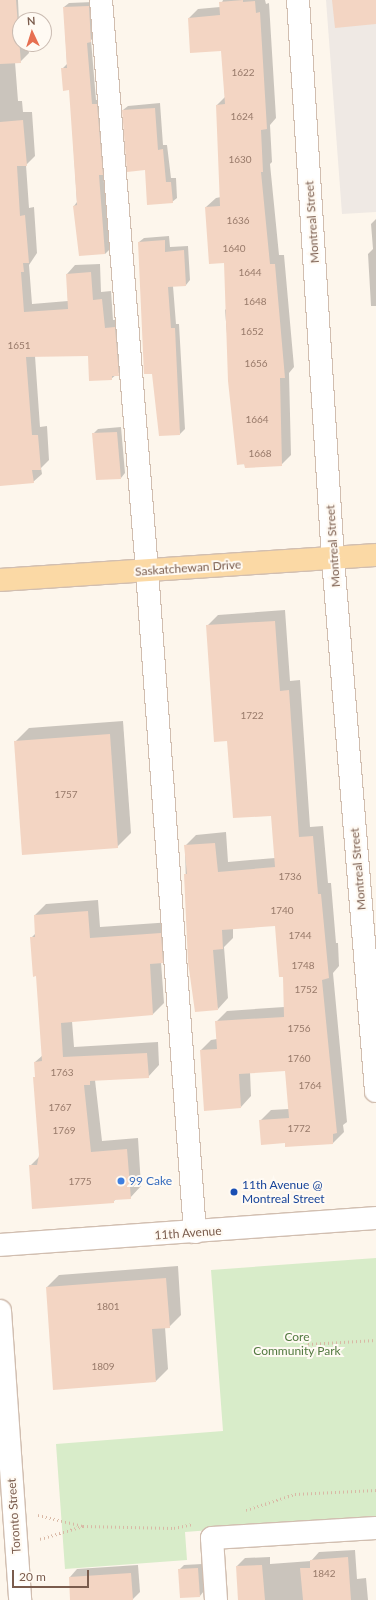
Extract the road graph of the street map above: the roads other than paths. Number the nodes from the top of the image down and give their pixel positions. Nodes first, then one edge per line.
1 (101, 0) edge
2 (298, 0) edge
3 (376, 554) edge
4 (333, 559) junction
5 (147, 571) junction
6 (0, 580) edge
7 (376, 1090) edge
8 (376, 1218) edge
9 (195, 1232) junction
10 (0, 1245) edge
11 (0, 1311) edge
12 (376, 1528) edge
13 (20, 1600) edge
14 (216, 1600) edge

1 - 5 street
2 - 4 street, Montreal Street
3 - 4 main road, Saskatchewan Drive
4 - 5 main road, Saskatchewan Drive
4 - 7 street, Montreal Street
5 - 6 main road, Saskatchewan Drive
5 - 9 street
8 - 9 street, 11th Avenue
9 - 10 street, 11th Avenue
11 - 13 street, Toronto Street
12 - 14 street

